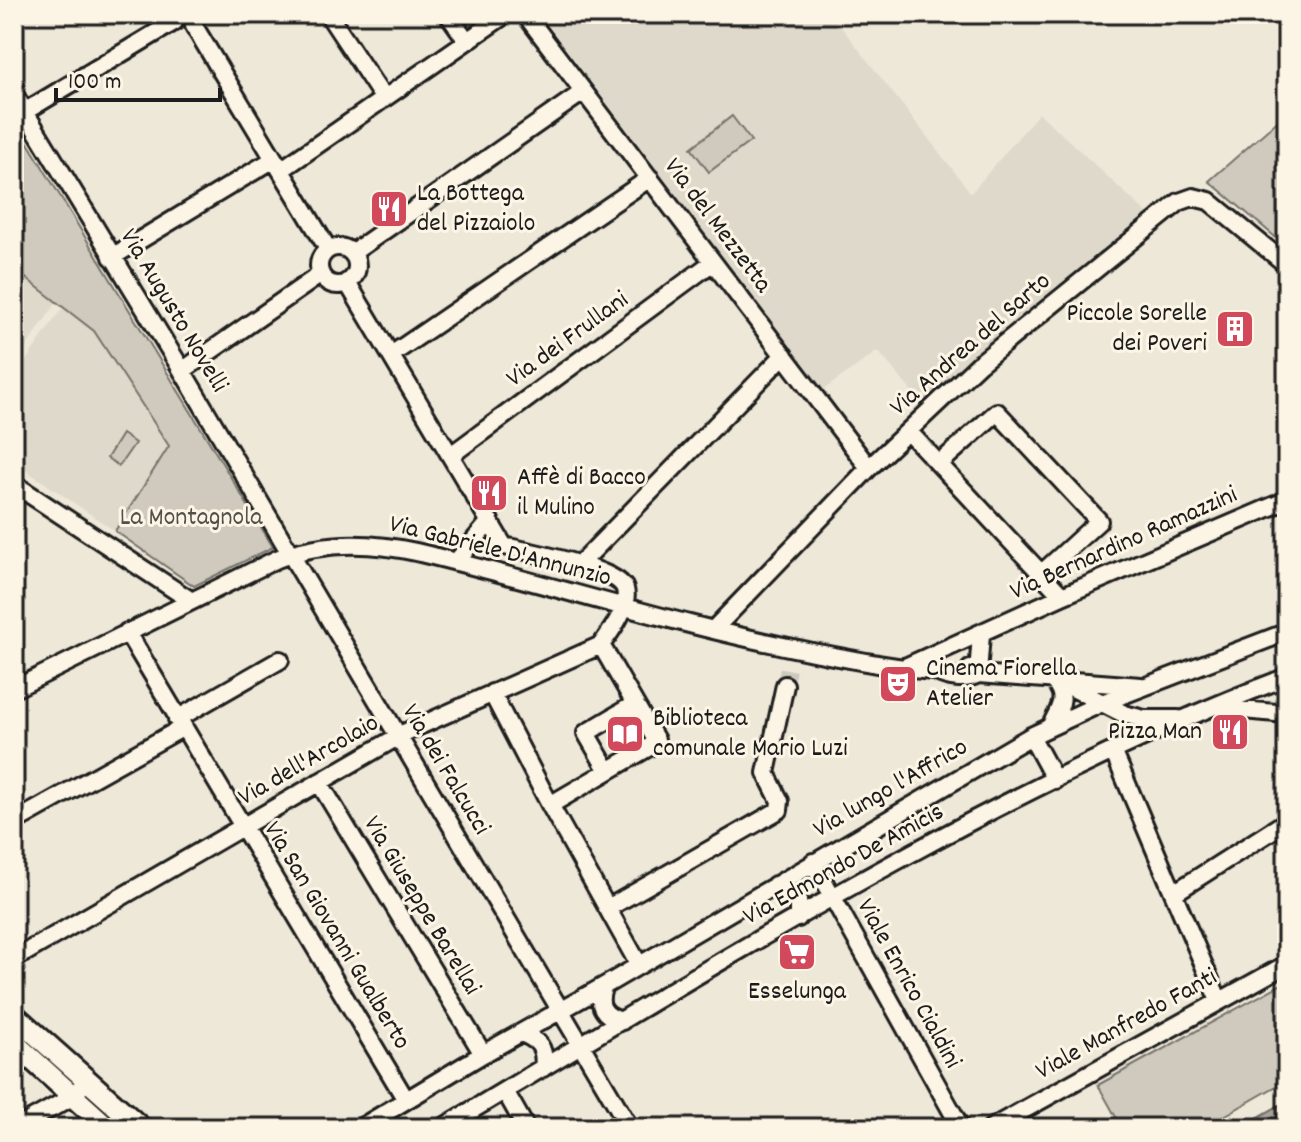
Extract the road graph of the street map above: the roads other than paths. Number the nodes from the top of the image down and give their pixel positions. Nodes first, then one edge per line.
1 (328, 14) edge
2 (448, 14) edge
3 (506, 14) edge
4 (525, 14) edge
5 (172, 18) edge
6 (198, 20) edge
7 (467, 41) junction
8 (583, 92) junction
9 (14, 94) edge
10 (384, 99) junction
11 (19, 115) edge
12 (278, 165) junction
13 (650, 178) junction
14 (328, 249) junction
15 (352, 253) junction
16 (112, 257) junction
17 (713, 262) junction
18 (1287, 265) edge
19 (321, 274) junction
20 (347, 282) junction
21 (391, 355) junction
22 (784, 355) junction
23 (182, 371) junction
24 (908, 431) junction
25 (451, 455) junction
26 (939, 464) junction
27 (869, 468) junction
28 (14, 484) edge
29 (1287, 500) edge
30 (490, 521) junction
31 (290, 553) junction
32 (456, 562) junction
33 (579, 565) junction
34 (1041, 574) junction
35 (1062, 596) junction
36 (190, 600) junction
37 (622, 608) junction
38 (713, 630) junction
39 (127, 632) junction
40 (1287, 632) edge
41 (981, 634) junction
42 (601, 645) junction
43 (280, 660) dead end
44 (903, 668) junction
45 (978, 674) junction
46 (1287, 677) edge
47 (1052, 680) junction
48 (785, 685) tunnel mouth
49 (1146, 686) junction
50 (1263, 688) junction
51 (14, 689) edge
52 (492, 693) junction
53 (1102, 703) junction
54 (635, 704) junction
55 (1212, 708) junction
56 (1283, 713) edge
57 (1186, 719) junction
58 (180, 723) junction
59 (1051, 725) junction
60 (1031, 736) junction
61 (398, 737) junction
62 (1114, 753) junction
63 (608, 771) junction
64 (1055, 780) junction
65 (319, 782) junction
66 (550, 805) junction
67 (1287, 821) edge
68 (14, 822) edge
69 (243, 827) junction
70 (813, 862) junction
71 (775, 885) junction
72 (1174, 893) junction
73 (832, 898) junction
74 (608, 908) junction
75 (798, 918) junction
76 (14, 959) edge
77 (1287, 964) edge
78 (639, 965) junction
79 (604, 986) junction
80 (1219, 1001) junction
81 (559, 1010) junction
82 (14, 1015) edge
83 (622, 1021) junction
84 (521, 1033) junction
85 (14, 1043) edge
86 (581, 1045) junction
87 (483, 1054) junction
88 (543, 1068) junction
89 (79, 1089) junction
90 (505, 1091) junction
91 (406, 1100) junction
92 (16, 1128) edge
93 (108, 1128) edge
94 (141, 1128) edge
95 (360, 1128) edge
96 (442, 1128) edge
97 (526, 1128) edge
98 (630, 1128) edge
99 (961, 1128) edge
100 (991, 1128) edge

1 - 10 street
2 - 7 street
3 - 7 street
4 - 8 street, Via del Mezzetta
5 - 6 street
5 - 11 street
6 - 12 street
7 - 10 street
8 - 13 street, Via del Mezzetta
8 - 15 street
9 - 11 street, Via Augusto Novelli
10 - 12 street
11 - 16 street, Via Augusto Novelli
12 - 14 street
12 - 16 street
13 - 17 street, Via del Mezzetta
13 - 21 street
14 - 15 street
14 - 19 street
15 - 20 street
16 - 23 street, Via Augusto Novelli
17 - 22 street, Via del Mezzetta
17 - 25 street, Via dei Frullani
18 - 24 street, Via Andrea del Sarto
19 - 20 street
19 - 23 street
20 - 21 street
21 - 25 street
22 - 27 street, Via del Mezzetta
22 - 33 street
23 - 31 street, Via Augusto Novelli
24 - 26 street
24 - 27 street, Via Andrea del Sarto
25 - 30 street
26 - 34 street
26 - 34 street
27 - 38 street, Via Andrea del Sarto
28 - 36 street
29 - 35 street, Via Bernardino Ramazzini
30 - 32 street
30 - 33 street, Via Gabriele D'Annunzio
31 - 32 street, Via Gabriele D'Annunzio
31 - 36 street, Via Gabriele D'Annunzio
31 - 61 street, Via dei Falcucci
32 - 37 street, Via Gabriele D'Annunzio
33 - 37 street, Via Gabriele D'Annunzio
34 - 35 street
35 - 41 street, Via Bernardino Ramazzini
36 - 39 street, Via Gabriele D'Annunzio
37 - 38 street, Via Gabriele D'Annunzio
37 - 42 street
38 - 44 street, Via Gabriele D'Annunzio
39 - 51 street, Via Gabriele D'Annunzio
39 - 58 street, Via San Giovanni Gualberto
40 - 49 street, Via lungo l'Affrico
41 - 44 street, Via Bernardino Ramazzini
41 - 45 street
42 - 52 street, Via dell'Arcolaio
42 - 54 street
43 - 58 street
44 - 45 street, Via Gabriele D'Annunzio
45 - 47 street, Via Gabriele D'Annunzio
46 - 50 street, Via Edmondo De Amicis
47 - 49 street, Via Gabriele D'Annunzio
47 - 53 street, Via Gabriele D'Annunzio
47 - 59 street
48 - 74 street
49 - 53 street, Via lungo l'Affrico
50 - 55 street, Via Edmondo De Amicis
50 - 56 street
52 - 61 street, Via dell'Arcolaio
52 - 66 street
53 - 57 street
53 - 59 street, Via lungo l'Affrico
54 - 63 street
54 - 63 street
55 - 56 street
55 - 57 street, Via Edmondo De Amicis
57 - 62 street, Via Edmondo De Amicis
58 - 68 street
58 - 69 street, Via San Giovanni Gualberto
59 - 60 street, Via lungo l'Affrico
60 - 64 street
60 - 70 street, Via lungo l'Affrico
61 - 65 street, Via dell'Arcolaio
61 - 81 street, Via dei Falcucci
62 - 64 street, Via Edmondo De Amicis
62 - 72 street
63 - 66 street
64 - 73 street, Via Edmondo De Amicis
65 - 69 street, Via dell'Arcolaio
65 - 87 street, Via Giuseppe Barellai
66 - 74 street
67 - 72 street
69 - 76 street, Via dell'Arcolaio
69 - 91 street, Via San Giovanni Gualberto
70 - 71 street, Via lungo l'Affrico
70 - 73 street, Viale Enrico Cialdini
71 - 75 street
71 - 78 street, Via lungo l'Affrico
72 - 80 street
73 - 75 street, Via Edmondo De Amicis
73 - 99 street, Viale Enrico Cialdini
74 - 78 street
75 - 83 street, Via Edmondo De Amicis
77 - 80 street, Viale Manfredo Fanti
78 - 79 street, Via lungo l'Affrico
79 - 81 street, Via lungo l'Affrico
79 - 83 street
80 - 100 street, Viale Manfredo Fanti
81 - 84 street, Via lungo l'Affrico
81 - 86 street, Via dei Falcucci
82 - 89 main road
83 - 86 street, Via Edmondo De Amicis
84 - 87 street, Via lungo l'Affrico
84 - 88 street
85 - 89 main road
86 - 88 street, Via Edmondo De Amicis
86 - 98 street, Via dei Falcucci
87 - 91 street, Via lungo l'Affrico
88 - 90 street, Via Edmondo De Amicis
89 - 92 street
89 - 93 main road
89 - 94 main road
90 - 96 street, Via Edmondo De Amicis
90 - 97 street
91 - 95 street, Via lungo l'Affrico

